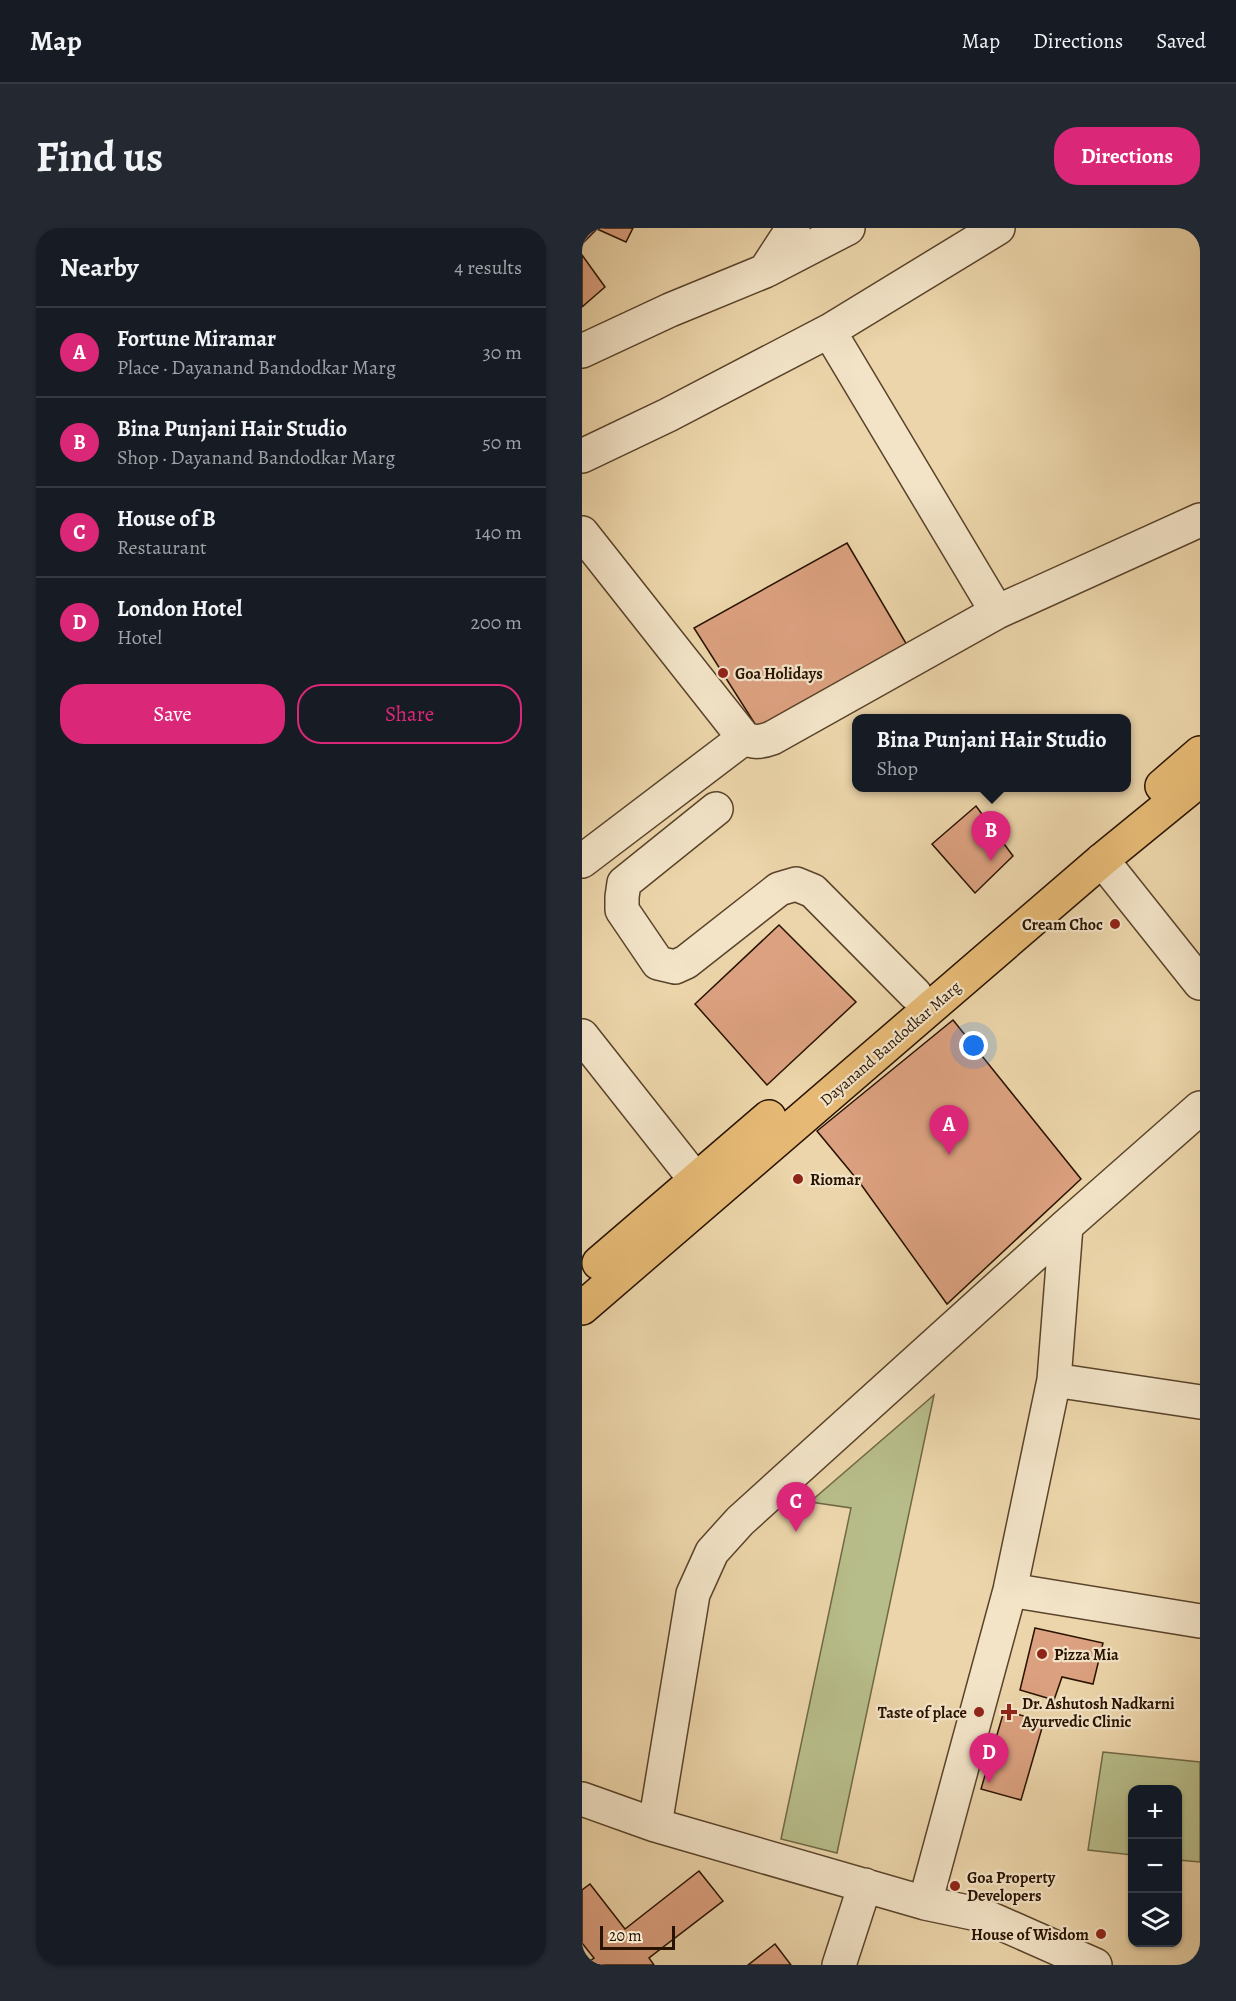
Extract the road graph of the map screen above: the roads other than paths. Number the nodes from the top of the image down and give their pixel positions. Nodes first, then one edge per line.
1 (793, 228) edge
2 (848, 228) edge
3 (998, 228) edge
4 (765, 270) junction
5 (829, 331) junction
6 (582, 351) edge
7 (582, 456) edge
8 (1200, 520) edge
9 (582, 533) edge
10 (997, 612) junction
11 (744, 738) junction
12 (1200, 753) edge
13 (1200, 780) edge
14 (716, 809) dead end
15 (1102, 860) junction
16 (582, 861) edge
17 (1200, 983) edge
18 (915, 994) junction
19 (582, 1036) edge
20 (1200, 1108) edge
21 (695, 1179) junction
22 (1066, 1226) junction
23 (582, 1278) edge
24 (582, 1308) edge
25 (1054, 1380) junction
26 (1200, 1402) edge
27 (1010, 1590) junction
28 (1200, 1621) edge
29 (582, 1799) edge
30 (655, 1825) junction
31 (865, 1885) junction
32 (925, 1903) junction
33 (839, 1965) edge
34 (1095, 1965) edge

1 - 4 street
2 - 4 street
3 - 5 street
4 - 6 street
5 - 7 street
5 - 10 street
8 - 10 street
9 - 11 street
10 - 11 street
11 - 16 street
12 - 18 main road, Dayanand Bandodkar Marg
13 - 15 main road, Dayanand Bandodkar Marg
14 - 18 street
15 - 17 street
15 - 24 main road, Dayanand Bandodkar Marg
18 - 21 main road, Dayanand Bandodkar Marg
19 - 21 street
20 - 22 street
21 - 23 main road, Dayanand Bandodkar Marg
22 - 25 street
22 - 30 street
25 - 26 street
25 - 27 street
27 - 28 street
27 - 32 street
29 - 30 street
30 - 31 street
31 - 32 street
31 - 33 street
32 - 34 street

